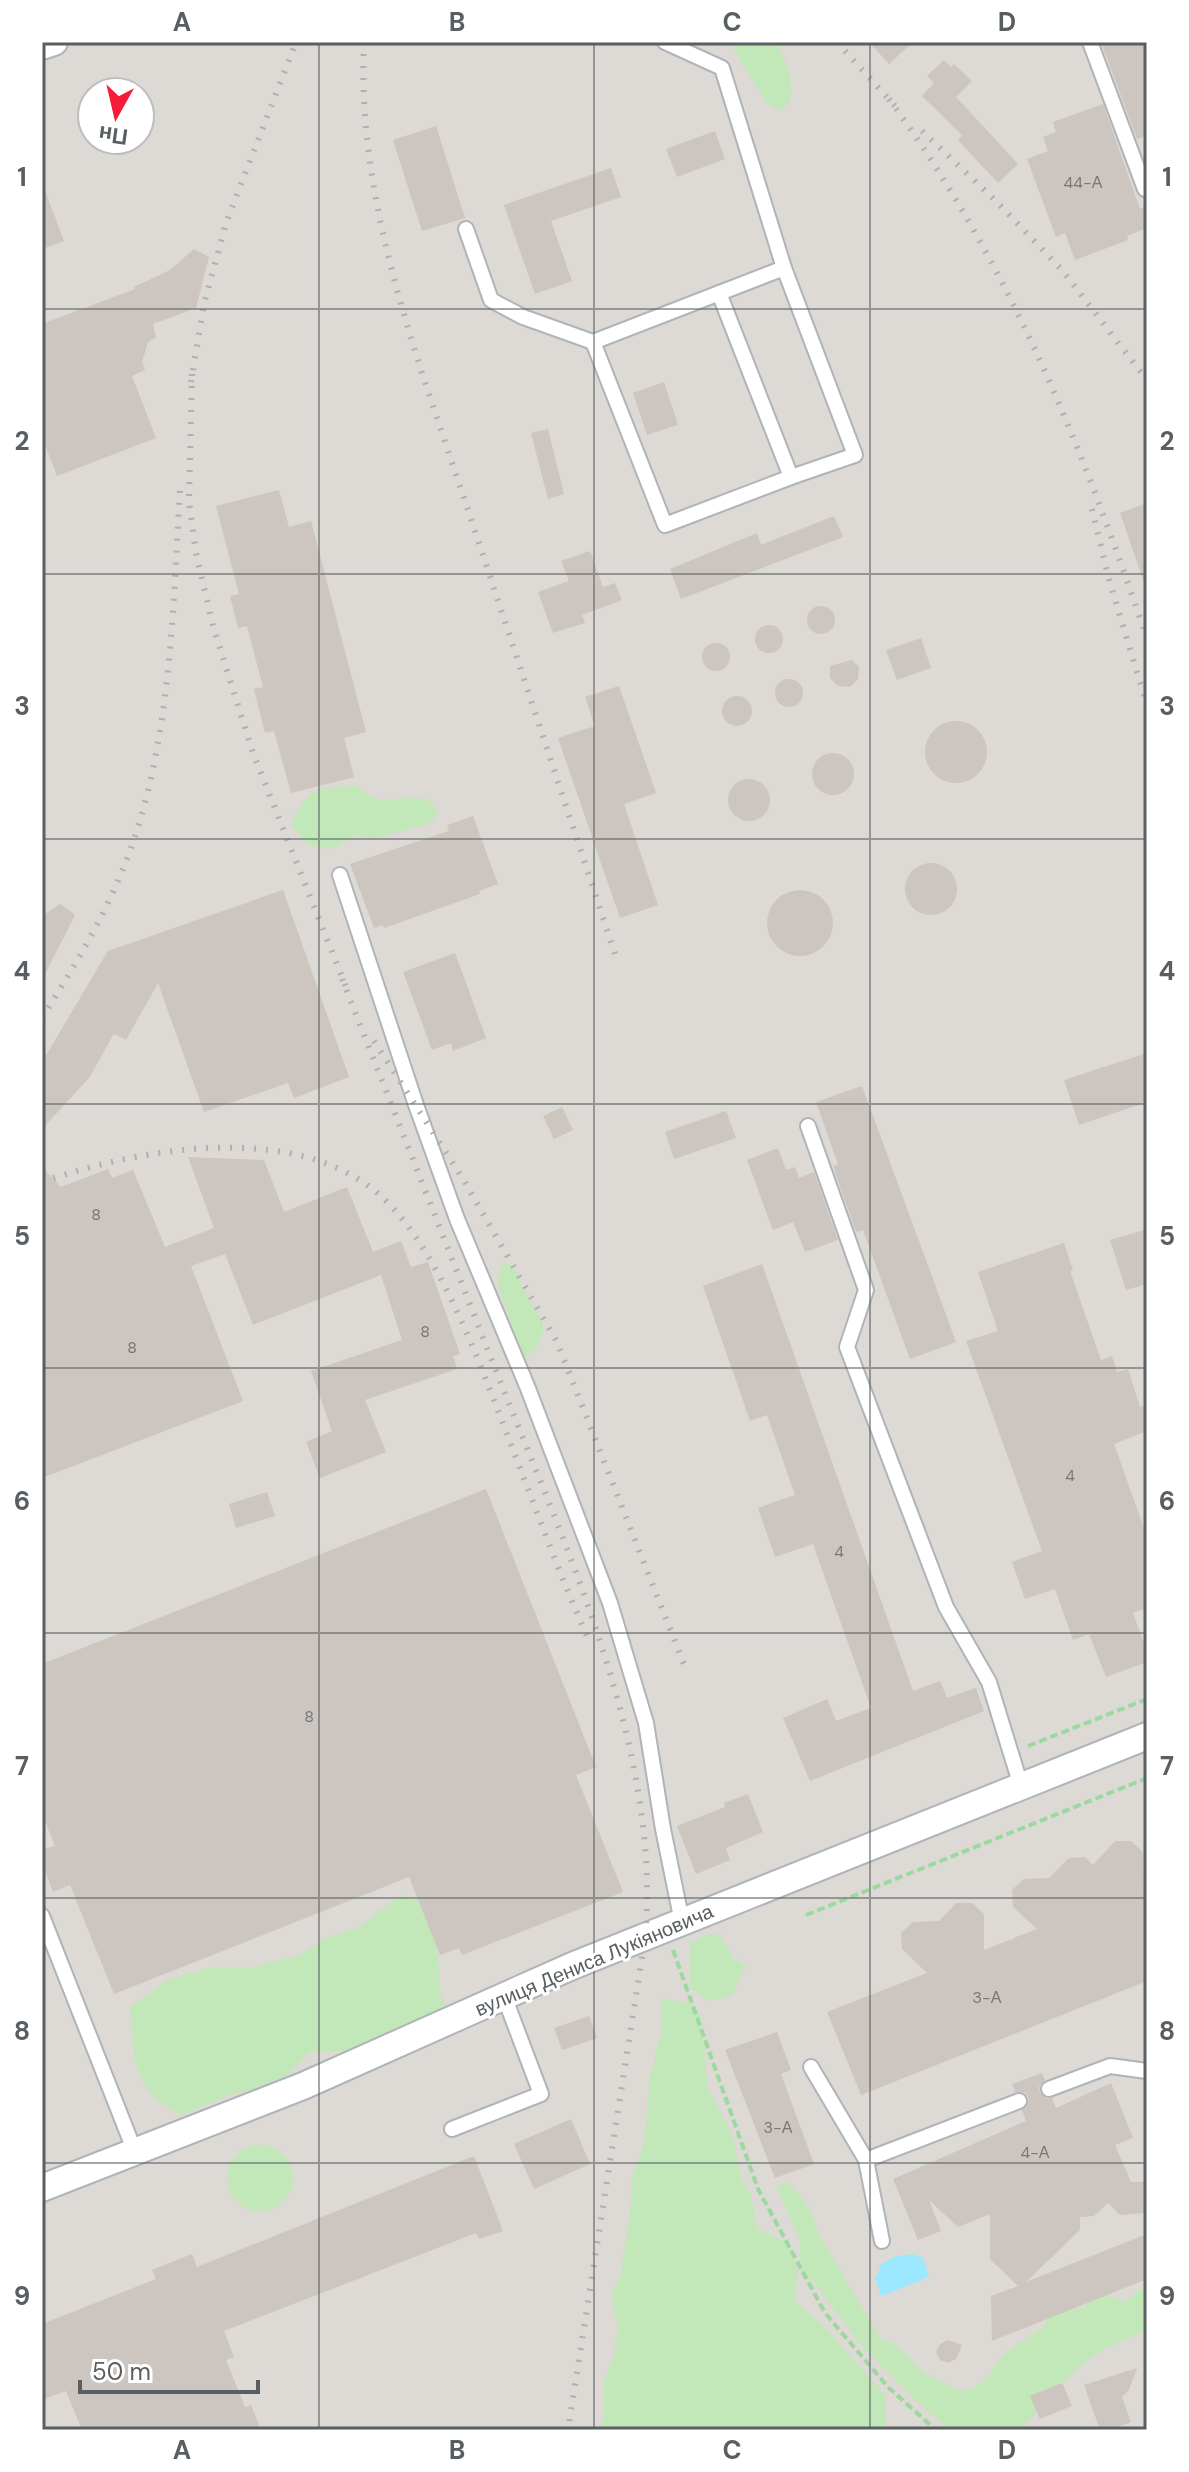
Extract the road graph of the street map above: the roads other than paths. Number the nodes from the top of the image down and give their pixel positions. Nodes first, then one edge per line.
1 (54, 42) edge
2 (665, 42) edge
3 (1090, 42) edge
4 (42, 46) edge
5 (1145, 189) dead end
6 (466, 229) dead end
7 (784, 268) junction
8 (719, 293) junction
9 (593, 342) junction
10 (791, 477) junction
11 (340, 875) dead end
12 (808, 1126) dead end
13 (1147, 1736) edge
14 (1021, 1786) junction
15 (42, 1916) edge
16 (674, 1925) junction
17 (504, 1996) junction
18 (811, 2067) dead end
19 (1147, 2071) edge
20 (1049, 2089) dead end
21 (1019, 2101) dead end
22 (452, 2129) dead end
23 (135, 2152) junction
24 (866, 2160) junction
25 (42, 2188) edge
26 (882, 2241) dead end

1 - 4 street
2 - 7 lane
3 - 5 lane
6 - 9 lane
7 - 8 lane
7 - 10 lane
8 - 9 lane
8 - 10 lane
9 - 10 lane
11 - 16 lane
12 - 14 lane
13 - 14 street, вулиця Дениса Лукіяновича
14 - 16 street, вулиця Дениса Лукіяновича
15 - 23 lane
16 - 17 street, вулиця Дениса Лукіяновича
17 - 22 lane
17 - 23 street, вулиця Дениса Лукіяновича
18 - 24 lane
19 - 20 lane
21 - 24 lane
23 - 25 street, вулиця Дениса Лукіяновича
24 - 26 lane

